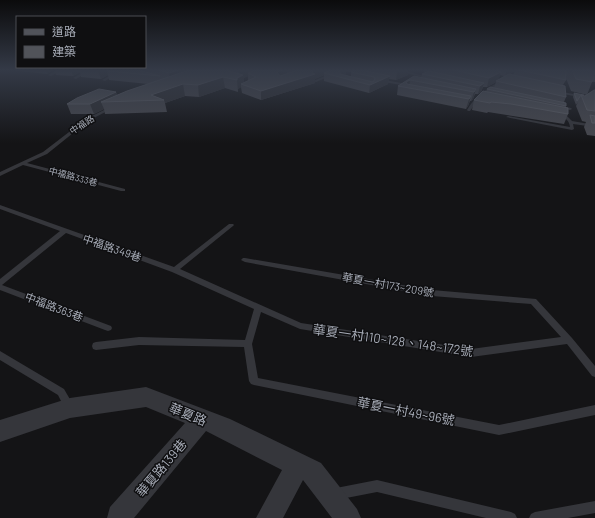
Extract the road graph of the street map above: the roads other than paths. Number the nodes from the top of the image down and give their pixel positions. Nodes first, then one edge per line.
1 (483, 94) edge
2 (569, 94) edge
3 (472, 96) edge
4 (479, 98) junction
5 (588, 98) junction
6 (486, 99) edge
7 (595, 99) edge
8 (584, 102) edge
9 (465, 103) edge
10 (472, 104) junction
11 (116, 106) edge
12 (555, 106) edge
13 (570, 109) edge
14 (469, 110) dead end
15 (551, 113) edge
16 (508, 117) dead end
17 (571, 122) junction
18 (595, 126) edge
19 (23, 164) junction
20 (0, 174) edge
21 (123, 190) dead end
22 (0, 207) edge
23 (231, 225) dead end
24 (64, 231) junction
25 (246, 260) dead end
26 (175, 270) junction
27 (0, 283) edge
28 (0, 287) edge
29 (223, 292) joint
30 (258, 307) junction
31 (108, 328) dead end
32 (569, 340) junction
33 (248, 344) junction
34 (96, 346) dead end
35 (0, 355) edge
36 (595, 373) edge
37 (70, 408) junction
38 (595, 410) edge
39 (202, 419) junction
40 (0, 431) edge
41 (298, 466) junction
42 (330, 495) junction
43 (595, 507) edge
44 (119, 516) dead end
45 (269, 518) edge
46 (348, 518) edge
47 (511, 518) edge
48 (535, 518) edge

1 - 4 lane
2 - 5 lane
3 - 4 lane
4 - 6 lane
4 - 10 lane
5 - 7 lane
5 - 8 lane
9 - 10 lane
10 - 14 lane
11 - 19 lane, 中福路
12 - 13 lane
15 - 17 lane
16 - 17 lane
17 - 18 lane
19 - 20 lane, 中福路
19 - 21 lane, 中福路333巷
22 - 24 lane, 中福路349巷
23 - 26 lane
24 - 26 lane, 中福路349巷
24 - 27 lane
25 - 32 lane, 華夏一村173~209號
26 - 29 lane, 中福路349巷
28 - 31 lane, 中福路363巷
29 - 30 lane, 華夏一村110~128、148~172號
30 - 32 lane, 華夏一村110~128、148~172號
30 - 33 lane
32 - 36 lane
33 - 34 lane
33 - 38 lane, 華夏一村49~96號
35 - 37 lane
37 - 39 street, 華夏路
37 - 40 street, 華夏路
39 - 41 street, 華夏路
39 - 44 street, 華夏路139巷
41 - 42 street, 華夏路
41 - 45 street
42 - 46 street, 華夏路
42 - 47 lane
43 - 48 lane

